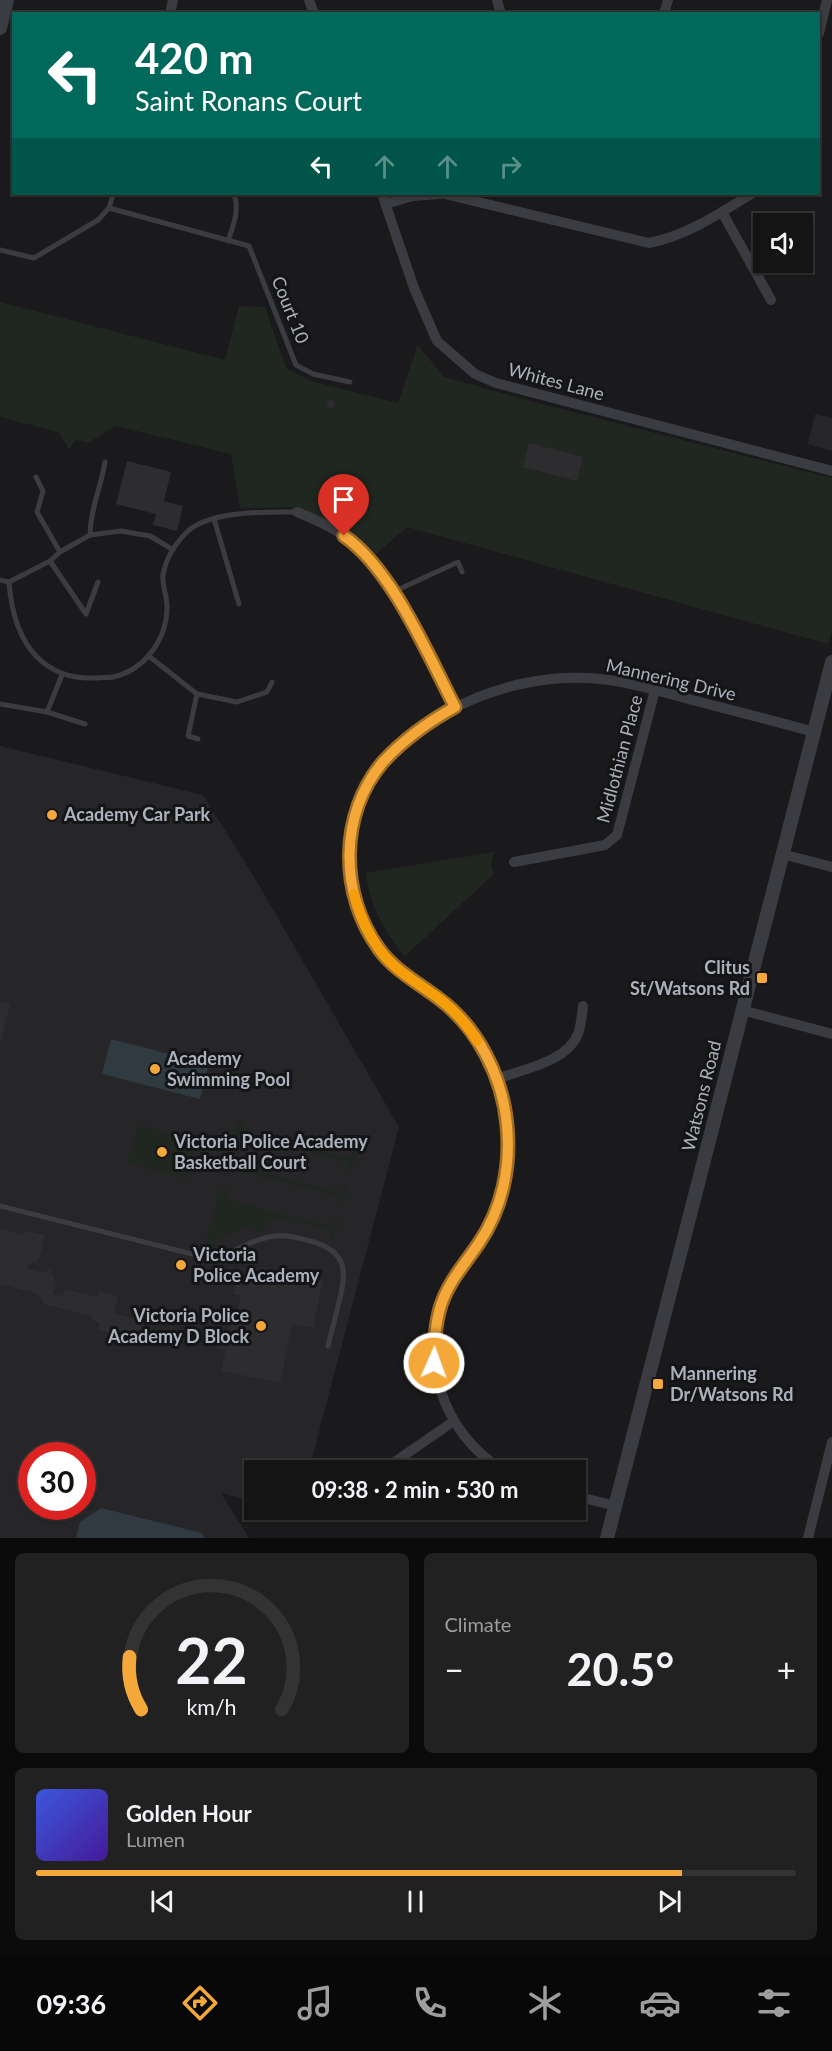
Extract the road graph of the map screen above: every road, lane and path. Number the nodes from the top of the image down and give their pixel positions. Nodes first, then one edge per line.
1 (7, 0) edge
2 (827, 0) edge
3 (0, 28) edge
4 (820, 29) edge
5 (113, 195) edge
6 (234, 195) edge
7 (382, 195) edge
8 (412, 195) edge
9 (449, 195) edge
10 (749, 195) edge
11 (386, 204) junction
12 (109, 208) junction
13 (722, 212) junction
14 (228, 241) junction
15 (0, 250) edge
16 (771, 300) dead end
17 (350, 382) dead end
18 (105, 462) dead end
19 (832, 471) edge
20 (36, 477) dead end
21 (297, 513) joint
22 (214, 519) junction
23 (90, 535) junction
24 (172, 549) junction
25 (60, 552) junction
26 (50, 561) junction
27 (462, 572) dead end
28 (0, 580) edge
29 (9, 582) junction
30 (98, 582) dead end
31 (393, 592) junction
32 (239, 604) dead end
33 (150, 657) junction
34 (832, 662) edge
35 (62, 675) junction
36 (272, 681) dead end
37 (655, 690) junction
38 (197, 694) junction
39 (0, 704) edge
40 (827, 704) edge
41 (455, 707) junction
42 (47, 712) junction
43 (85, 724) dead end
44 (814, 732) junction
45 (198, 739) dead end
46 (782, 854) junction
47 (514, 862) dead end
48 (832, 867) edge
49 (583, 1006) dead end
50 (742, 1010) junction
51 (832, 1034) edge
52 (497, 1079) junction
53 (0, 1206) edge
54 (328, 1346) dead end
55 (454, 1421) junction
56 (832, 1442) edge
57 (397, 1460) edge
58 (490, 1460) edge
59 (586, 1499) edge
60 (615, 1506) junction
61 (607, 1538) edge
62 (808, 1538) edge

1 - 3 street
2 - 4 street
5 - 12 lane
6 - 14 lane
7 - 11 street, Whites Lane
8 - 11 street
9 - 13 street
10 - 13 street
11 - 19 street, Whites Lane
12 - 14 lane
12 - 15 lane
13 - 16 street
14 - 17 lane, Court 10
18 - 23 lane
20 - 25 lane
21 - 22 lane
21 - 31 street
22 - 24 lane
22 - 32 lane
23 - 24 lane
23 - 25 lane
24 - 33 lane
25 - 26 lane
26 - 29 lane
26 - 30 lane
27 - 31 lane
28 - 29 lane
29 - 35 lane
31 - 41 street
33 - 35 lane
33 - 38 lane
34 - 40 street, Watsons Road
35 - 42 lane
36 - 38 lane
37 - 41 street, Mannering Drive
37 - 44 street, Mannering Drive
37 - 47 street, Midlothian Place
38 - 45 lane
39 - 42 lane
40 - 44 street, Watsons Road
41 - 52 street, Mannering Drive
42 - 43 lane
44 - 46 street, Watsons Road
46 - 48 street
46 - 50 street, Watsons Road
49 - 52 street
50 - 51 street
50 - 60 street, Watsons Road
52 - 55 street, Mannering Drive
53 - 54 lane
55 - 57 street
55 - 58 street, Mannering Drive
56 - 62 street
59 - 60 street
60 - 61 street, Watsons Road

